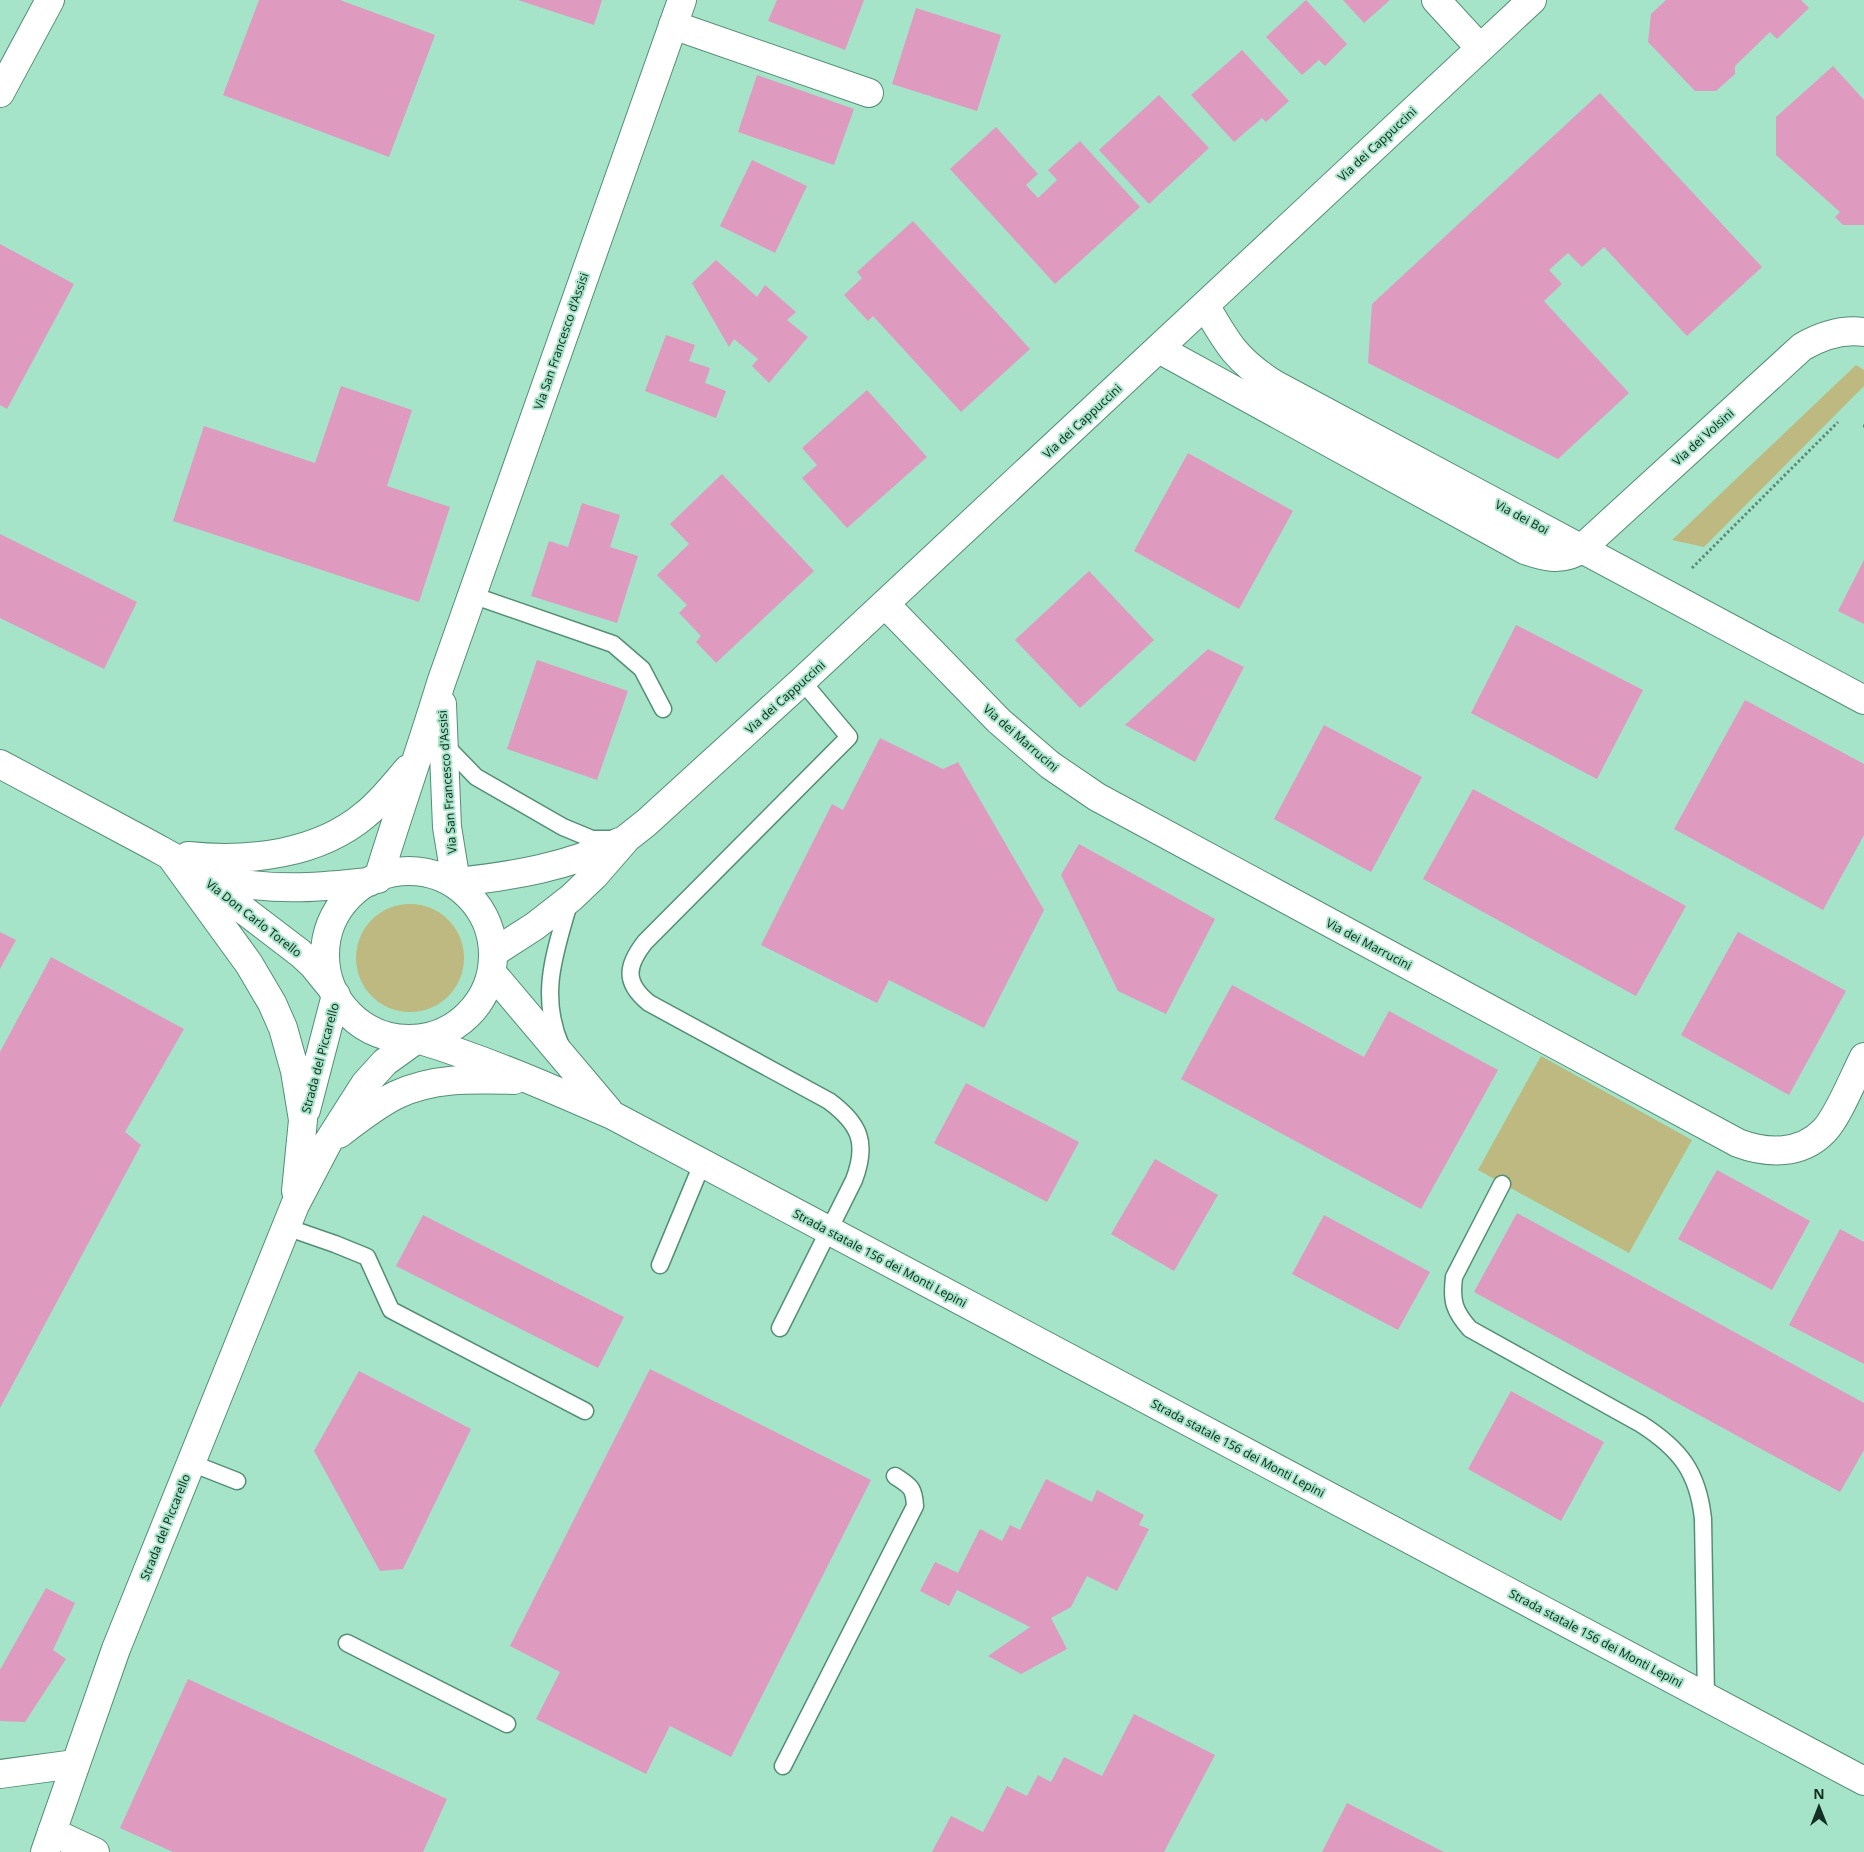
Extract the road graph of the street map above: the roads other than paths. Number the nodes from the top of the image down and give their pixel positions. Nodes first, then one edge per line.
1 (50, 0) edge
2 (1436, 0) edge
3 (1532, 0) edge
4 (677, 12) edge
5 (1480, 48) junction
6 (870, 92) dead end
7 (0, 93) edge
8 (1205, 305) junction
9 (1862, 326) edge
10 (1159, 349) junction
11 (1581, 549) junction
12 (1550, 557) joint
13 (472, 595) junction
14 (885, 604) junction
15 (802, 681) junction
16 (441, 682) junction
17 (1864, 700) edge
18 (663, 709) dead end
19 (444, 743) junction
20 (419, 756) junction
21 (0, 764) edge
22 (627, 838) junction
23 (169, 854) junction
24 (373, 880) junction
25 (456, 882) junction
26 (571, 898) junction
27 (493, 963) junction
28 (334, 992) junction
29 (417, 1039) junction
30 (1864, 1057) edge
31 (569, 1064) junction
32 (535, 1081) junction
33 (612, 1115) junction
34 (303, 1120) junction
35 (328, 1142) junction
36 (702, 1164) junction
37 (1502, 1184) dead end
38 (290, 1216) junction
39 (828, 1230) junction
40 (660, 1265) dead end
41 (780, 1328) dead end
42 (585, 1412) dead end
43 (191, 1463) junction
44 (895, 1476) dead end
45 (237, 1481) dead end
46 (347, 1643) dead end
47 (1706, 1697) junction
48 (507, 1724) dead end
49 (75, 1764) junction
50 (783, 1766) dead end
51 (0, 1774) edge
52 (1864, 1780) edge
53 (48, 1842) edge
54 (95, 1852) edge

1 - 7 street
2 - 5 street
3 - 5 street, Via dei Cappuccini
4 - 6 street
4 - 13 street, Via San Francesco d'Assisi
5 - 8 street, Via dei Cappuccini
8 - 10 street, Via dei Cappuccini
8 - 11 street, Via dei Boi
9 - 11 street, Via dei Volsini
10 - 12 street, Via dei Boi
10 - 14 street, Via dei Cappuccini
11 - 12 street, Via dei Volsini
11 - 17 street, Via dei Boi
13 - 16 street, Via San Francesco d'Assisi
13 - 18 lane
14 - 15 street, Via dei Cappuccini
14 - 30 street, Via dei Marrucini
15 - 22 street, Via dei Cappuccini
15 - 39 lane
16 - 19 street, Via San Francesco d'Assisi
16 - 20 street, Via San Francesco d'Assisi
19 - 22 lane
19 - 25 street, Via San Francesco d'Assisi
20 - 23 street, Via San Francesco d'Assisi
20 - 24 street, Via San Francesco d'Assisi
21 - 23 street, Via Don Carlo Torello
22 - 25 street, Via dei Cappuccini
22 - 26 street, Via dei Cappuccini
23 - 24 street, Via Don Carlo Torello
23 - 28 street, Via Don Carlo Torello
23 - 34 street, Strada del Piccarello
24 - 25 street, Strada statale 156 dei Monti Lepini
24 - 28 street, Strada statale 156 dei Monti Lepini
25 - 27 street
26 - 27 street, Via dei Cappuccini
26 - 31 lane
27 - 29 street, Strada statale 156 dei Monti Lepini
27 - 31 street, Strada statale 156 dei Monti Lepini
28 - 29 street, Strada statale 156 dei Monti Lepini
28 - 34 street, Strada del Piccarello
29 - 32 street, Strada statale 156 dei Monti Lepini
29 - 35 street, Strada del Piccarello
31 - 33 street, Strada statale 156 dei Monti Lepini
32 - 33 street, Strada statale 156 dei Monti Lepini
32 - 35 street, Strada del Piccarello
33 - 36 street, Strada statale 156 dei Monti Lepini
34 - 38 street, Strada del Piccarello
35 - 38 street, Strada del Piccarello
36 - 39 street, Strada statale 156 dei Monti Lepini
36 - 40 lane
37 - 47 lane
38 - 42 lane
38 - 43 street, Strada del Piccarello
39 - 41 lane
39 - 47 street, Strada statale 156 dei Monti Lepini
43 - 45 lane
43 - 49 street, Strada del Piccarello
44 - 50 lane
46 - 48 lane
47 - 52 street, Strada statale 156 dei Monti Lepini
49 - 51 street
49 - 53 street, Strada del Piccarello
53 - 54 street

